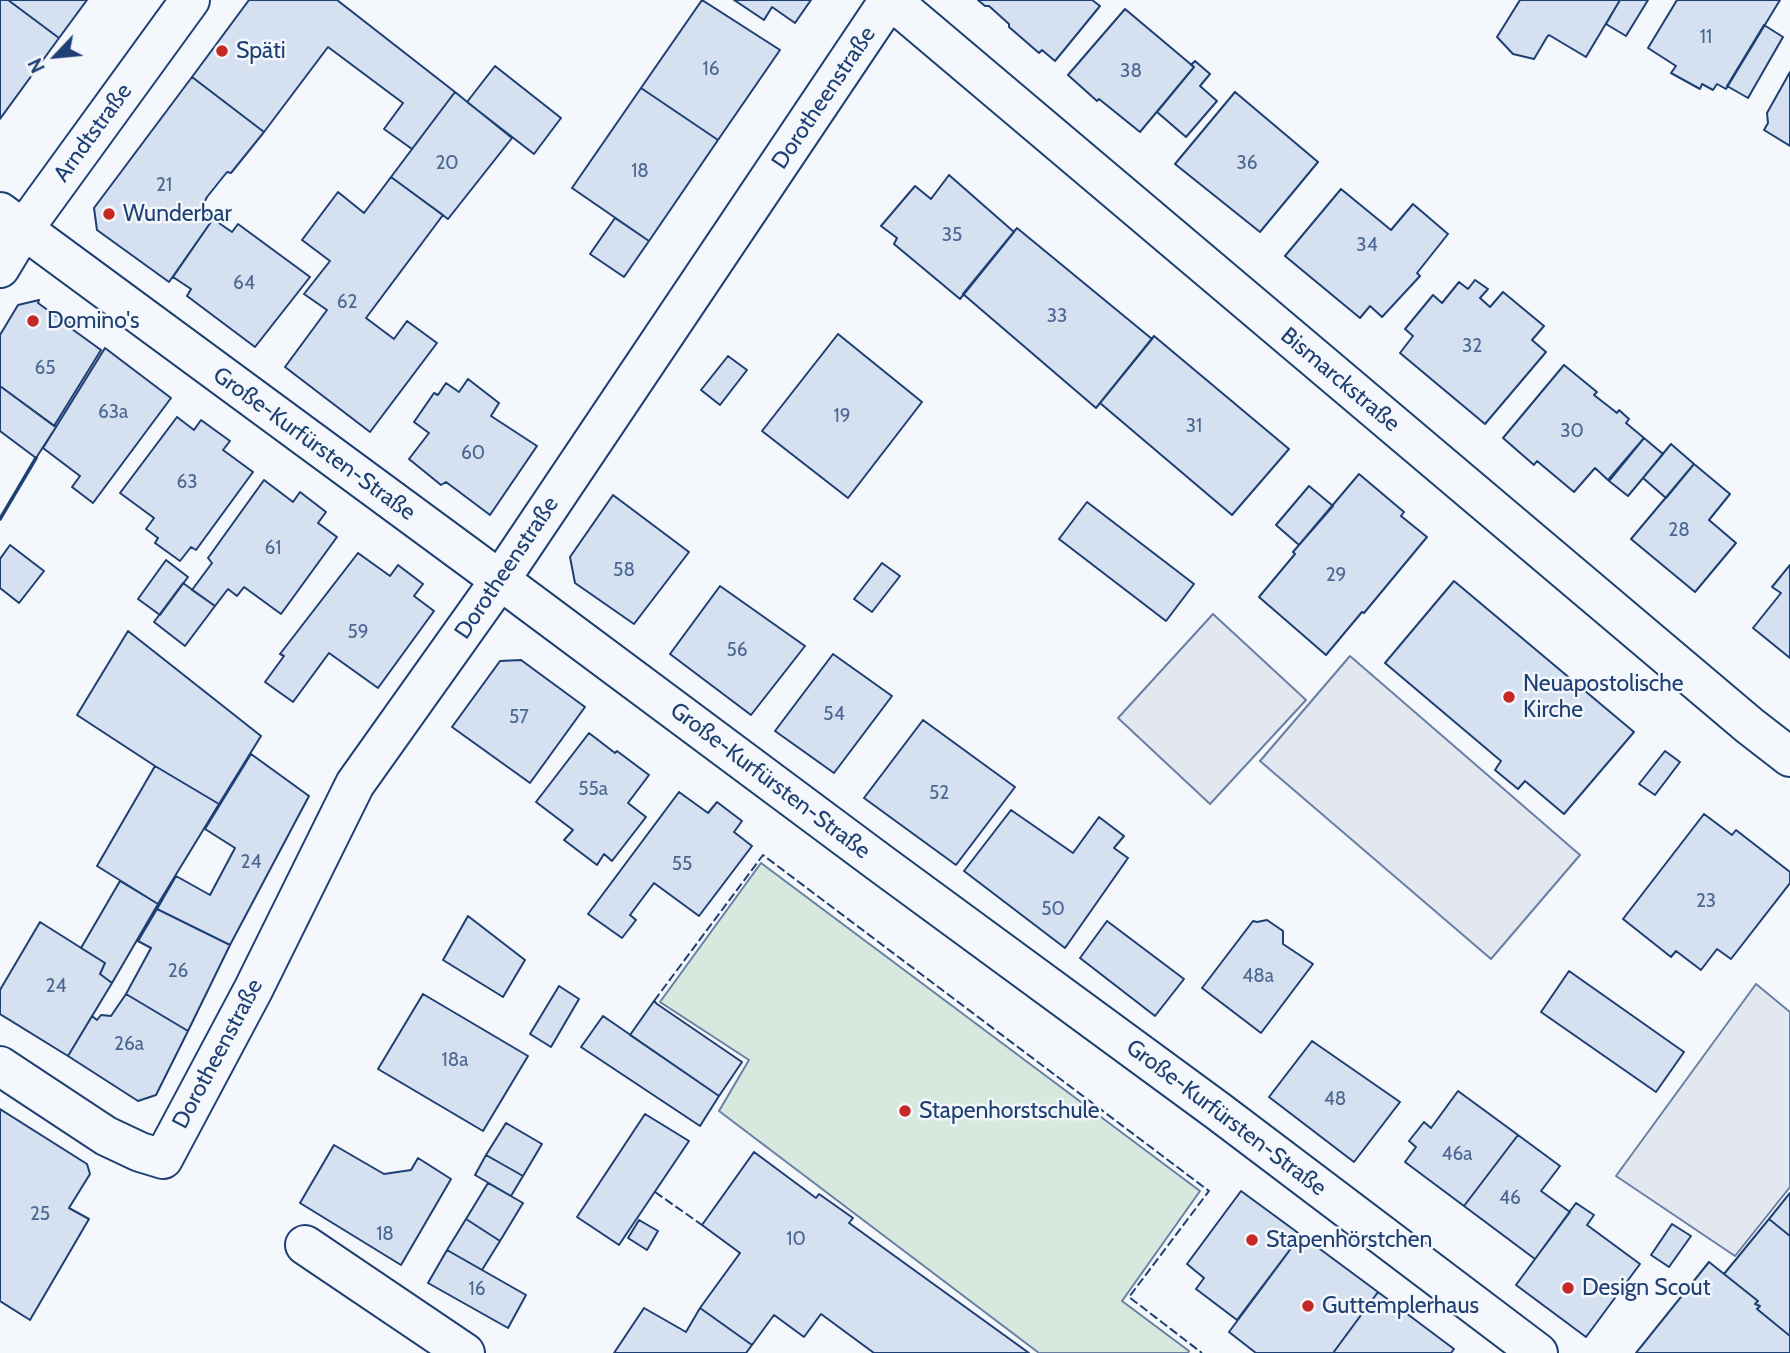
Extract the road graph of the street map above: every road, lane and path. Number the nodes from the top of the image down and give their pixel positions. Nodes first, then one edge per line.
1 (190, 0) edge
2 (890, 0) edge
3 (12, 221) edge
4 (0, 268) edge
5 (500, 580) junction
6 (1790, 757) edge
7 (0, 1066) edge
8 (305, 1245) dead end
9 (465, 1353) edge
10 (1538, 1353) edge

1 - 3 street, Arndtstraße
2 - 5 street, Dorotheenstraße
2 - 6 street, Bismarckstraße
3 - 4 street, Arndtstraße
3 - 5 street, Große-Kurfürsten-Straße
5 - 7 street, Dorotheenstraße
5 - 10 street, Große-Kurfürsten-Straße
8 - 9 street

